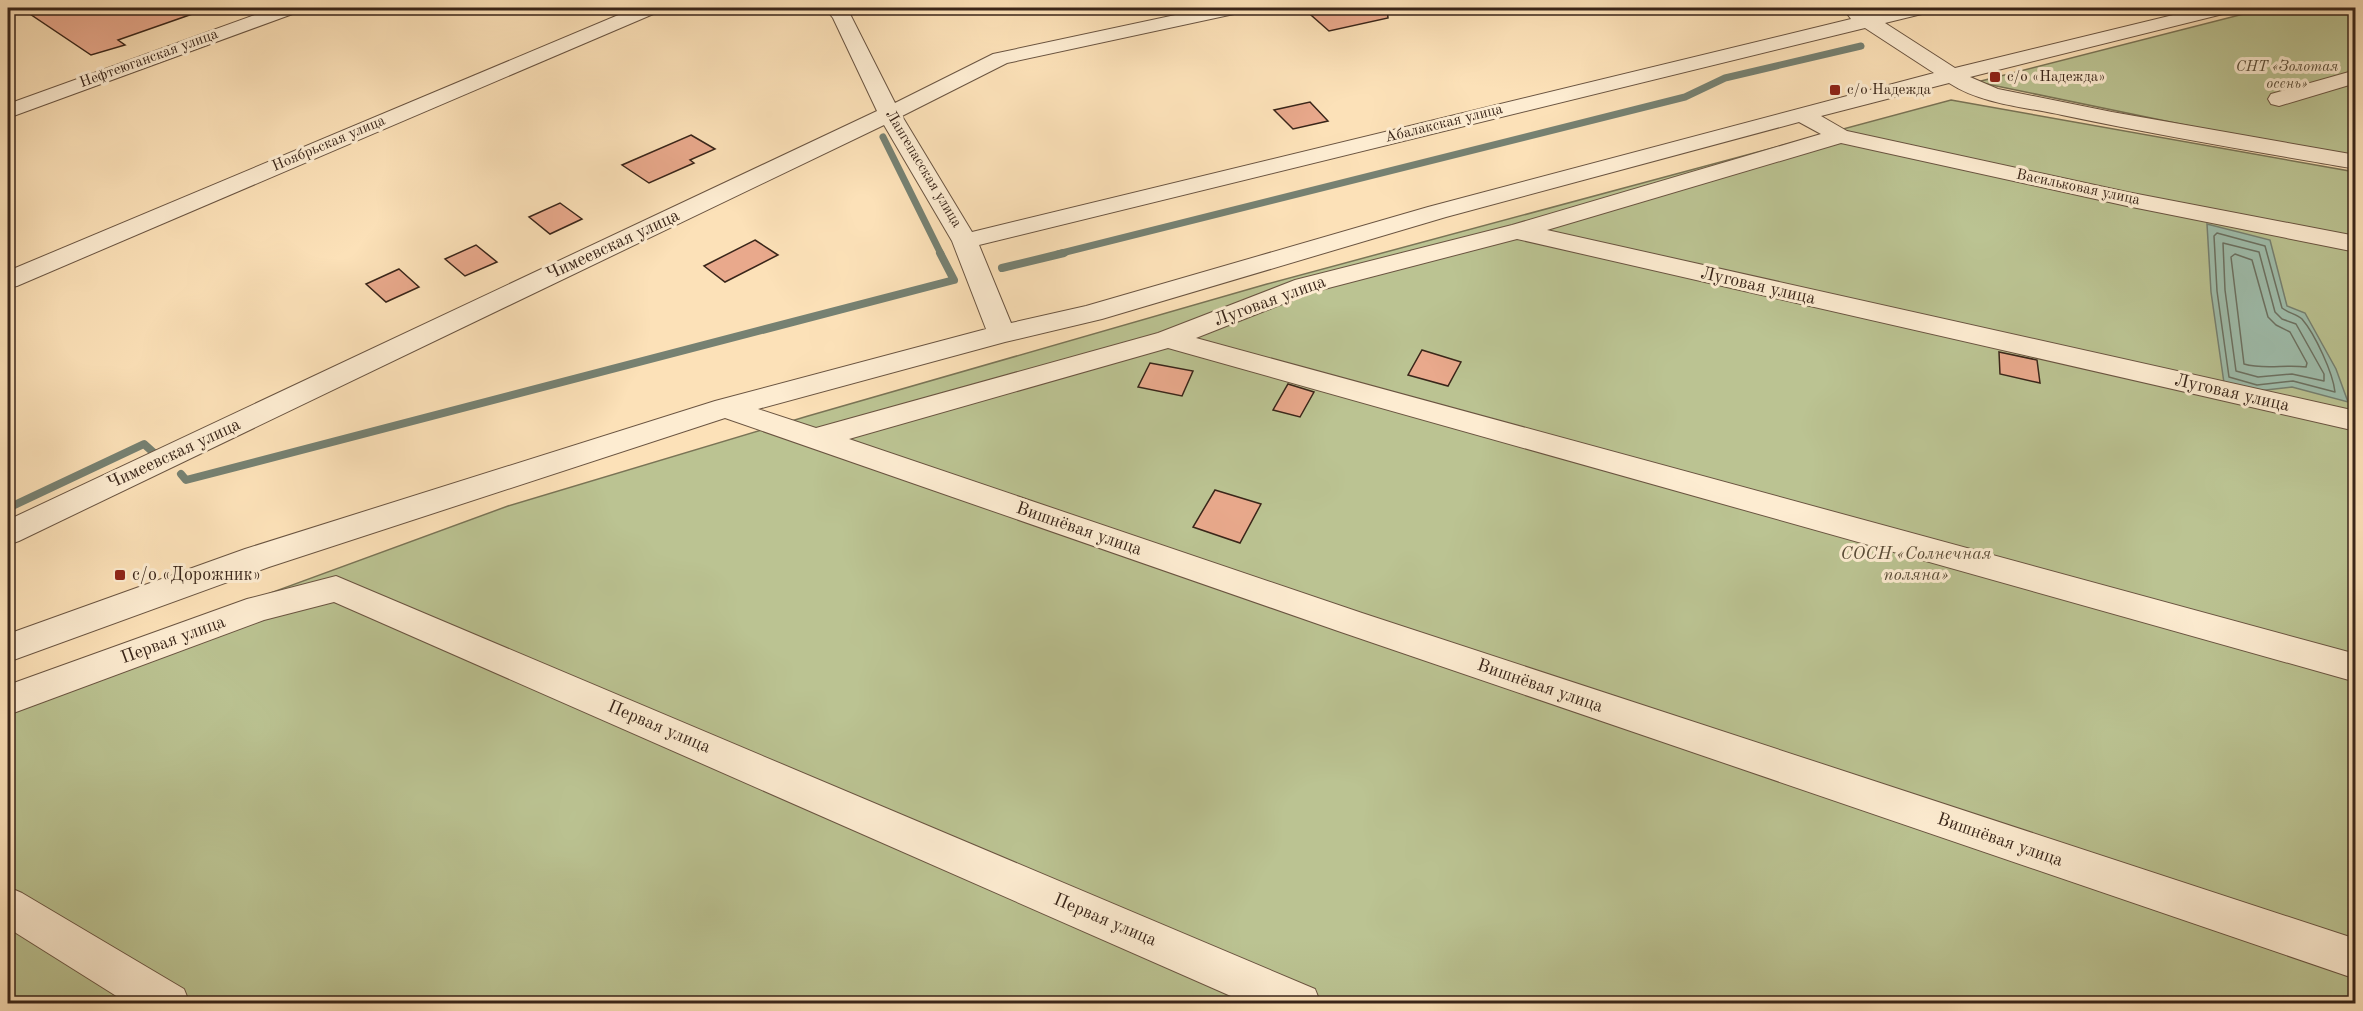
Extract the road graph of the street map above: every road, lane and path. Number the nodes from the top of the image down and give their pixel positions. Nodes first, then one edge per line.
1 (291, 8) edge
2 (651, 8) edge
3 (835, 8) edge
4 (1234, 8) edge
5 (1845, 8) edge
6 (1923, 8) edge
7 (2224, 8) edge
8 (1169, 14) edge
9 (1868, 21) junction
10 (1952, 75) junction
11 (2355, 76) edge
12 (2279, 99) dead end
13 (8, 111) edge
14 (889, 114) junction
15 (1805, 116) junction
16 (1840, 136) junction
17 (2355, 162) edge
18 (1517, 231) junction
19 (965, 241) junction
20 (2355, 244) edge
21 (8, 280) edge
22 (1002, 334) junction
23 (1168, 339) junction
24 (725, 408) junction
25 (2355, 421) edge
26 (815, 439) junction
27 (8, 533) edge
28 (8, 648) edge
29 (2355, 668) edge
30 (8, 700) edge
31 (8, 906) edge
32 (2355, 959) edge
33 (169, 1004) edge
34 (1300, 1004) edge

1 - 13 street, Нефтеюганская улица
2 - 21 street, Ноябрьская улица
3 - 14 street, Лангепасская улица
4 - 8 street, Чимеевская улица
5 - 9 street
6 - 9 street, Абалакская улица
7 - 10 street
8 - 14 street, Чимеевская улица
9 - 10 street
9 - 19 street, Абалакская улица
10 - 15 street
10 - 17 street
11 - 12 street
14 - 19 street, Лангепасская улица
14 - 27 street, Чимеевская улица
15 - 16 street, Васильковая улица
15 - 22 street
16 - 18 street
16 - 20 street, Васильковая улица
18 - 23 street, Луговая улица
18 - 25 street, Луговая улица
19 - 22 street, Лангепасская улица
22 - 24 street
23 - 26 street, Луговая улица
23 - 29 street
24 - 26 street, Вишнёвая улица
24 - 28 street
26 - 32 street, Вишнёвая улица
30 - 34 street, Первая улица
31 - 33 street

